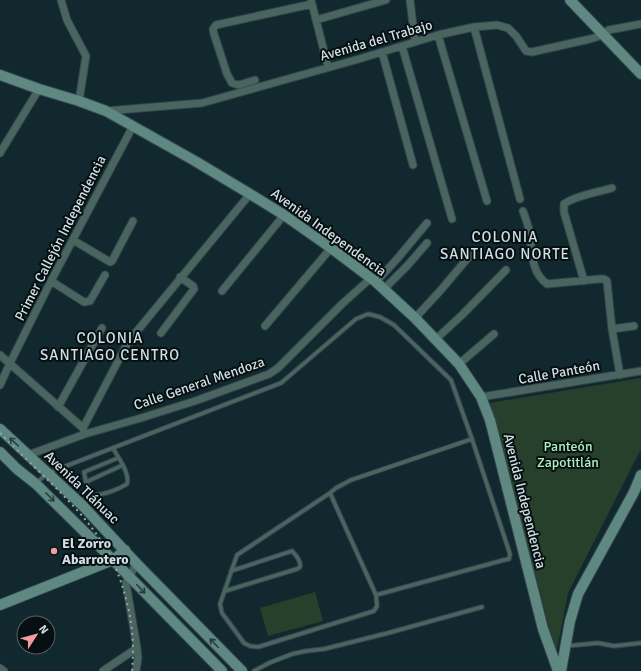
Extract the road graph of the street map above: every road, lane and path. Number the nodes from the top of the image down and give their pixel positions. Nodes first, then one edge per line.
1 (61, 0) edge
2 (386, 0) edge
3 (410, 0) edge
4 (570, 0) edge
5 (311, 2) edge
6 (316, 20) junction
7 (641, 24) edge
8 (474, 27) junction
9 (602, 34) junction
10 (438, 35) junction
11 (415, 42) junction
12 (402, 46) junction
13 (382, 52) junction
14 (328, 67) junction
15 (641, 74) edge
16 (0, 75) edge
17 (255, 80) dead end
18 (39, 89) junction
19 (79, 101) junction
20 (106, 111) junction
21 (133, 126) junction
22 (0, 153) edge
23 (413, 165) dead end
24 (612, 188) dead end
25 (250, 194) junction
26 (520, 199) dead end
27 (487, 201) dead end
28 (523, 211) dead end
29 (284, 215) junction
30 (452, 219) dead end
31 (133, 221) dead end
32 (427, 223) dead end
33 (73, 240) junction
34 (427, 243) dead end
35 (330, 248) junction
36 (472, 252) dead end
37 (506, 270) dead end
38 (105, 275) dead end
39 (180, 277) junction
40 (373, 280) junction
41 (584, 281) junction
42 (51, 282) junction
43 (384, 289) junction
44 (222, 291) dead end
45 (415, 318) junction
46 (265, 326) dead end
47 (634, 326) dead end
48 (102, 328) dead end
49 (612, 329) junction
50 (161, 333) dead end
51 (494, 334) dead end
52 (436, 339) junction
53 (0, 355) edge
54 (10, 363) junction
55 (459, 364) junction
56 (641, 371) edge
57 (620, 375) junction
58 (0, 385) edge
59 (481, 397) junction
60 (58, 407) junction
61 (0, 429) edge
62 (84, 431) junction
63 (472, 439) junction
64 (113, 448) junction
65 (0, 452) edge
66 (28, 455) junction
67 (118, 458) junction
68 (123, 466) junction
69 (48, 473) junction
70 (641, 475) edge
71 (86, 482) junction
72 (36, 484) junction
73 (330, 493) junction
74 (124, 550) junction
75 (113, 560) junction
76 (137, 564) junction
77 (231, 571) junction
78 (129, 576) junction
79 (225, 591) junction
80 (376, 594) junction
81 (0, 605) edge
82 (482, 607) dead end
83 (641, 642) edge
84 (565, 646) junction
85 (137, 648) junction
86 (228, 658) junction
87 (0, 668) edge
88 (220, 669) edge
89 (4, 671) edge
90 (103, 671) edge
91 (136, 671) edge
92 (242, 671) edge
93 (254, 671) edge
94 (559, 671) edge

1 - 19 street
2 - 6 street
3 - 11 street
4 - 9 street
5 - 6 street
5 - 17 street
6 - 14 street
7 - 9 street, Avenida del Trabajo
8 - 9 street, Avenida del Trabajo
8 - 10 street, Avenida del Trabajo
8 - 26 street
9 - 15 street
10 - 11 street, Avenida del Trabajo
10 - 27 street
11 - 12 street, Avenida del Trabajo
12 - 13 street, Avenida del Trabajo
12 - 30 street
13 - 14 street, Avenida del Trabajo
13 - 23 street
14 - 20 street, Avenida del Trabajo
16 - 18 street, Avenida Independencia
18 - 19 street, Avenida Independencia
18 - 22 street
19 - 20 street, Avenida Independencia
20 - 21 street, Avenida Independencia
21 - 25 street, Avenida Independencia
21 - 33 street, Primer Callejón Independencia
24 - 41 street
25 - 29 street, Avenida Independencia
25 - 39 street
28 - 41 street
29 - 35 street, Avenida Independencia
29 - 44 street
31 - 33 street
32 - 40 street, Calle General Mendoza
33 - 42 street, Primer Callejón Independencia
34 - 43 street
35 - 40 street, Avenida Independencia
35 - 46 street
36 - 45 street
37 - 52 street
38 - 42 street
39 - 50 street
39 - 62 street
40 - 43 street, Avenida Independencia
40 - 62 street, Calle General Mendoza
41 - 49 street
42 - 54 street, Primer Callejón Independencia
43 - 45 street, Avenida Independencia
45 - 52 street, Avenida Independencia
47 - 49 street
48 - 60 street
49 - 57 street
51 - 55 street
52 - 55 street, Avenida Independencia
53 - 54 street
54 - 58 street, Primer Callejón Independencia
54 - 60 street
55 - 59 street, Avenida Independencia
56 - 57 street, Calle Panteón
57 - 59 street, Calle Panteón
59 - 94 street, Avenida Independencia
60 - 62 street
66 -> 61 street, Avenida Tláhuac
62 - 66 street, Calle General Mendoza
63 - 64 lane
63 - 73 lane
63 - 80 lane
64 - 67 lane
64 - 69 lane
65 - 72 street
66 - 69 street, Avenida Tláhuac
67 - 68 lane
67 - 71 lane
68 - 71 lane
68 - 71 lane
69 - 72 lane
69 - 74 street, Avenida Tláhuac
70 - 84 street
72 -> 75 street
73 - 77 lane
73 - 80 lane
74 - 75 street
74 - 76 street, Avenida Tláhuac
75 - 78 street
75 - 81 street
76 - 78 street
86 -> 76 street, Avenida Tláhuac
77 - 79 lane
77 - 79 lane
78 - 85 street
78 -> 88 street
79 - 80 lane
82 - 93 lane
83 - 84 lane
84 - 94 street
85 - 90 street
85 - 91 street
86 - 88 street
86 - 92 street, Avenida Tláhuac
87 - 89 street

